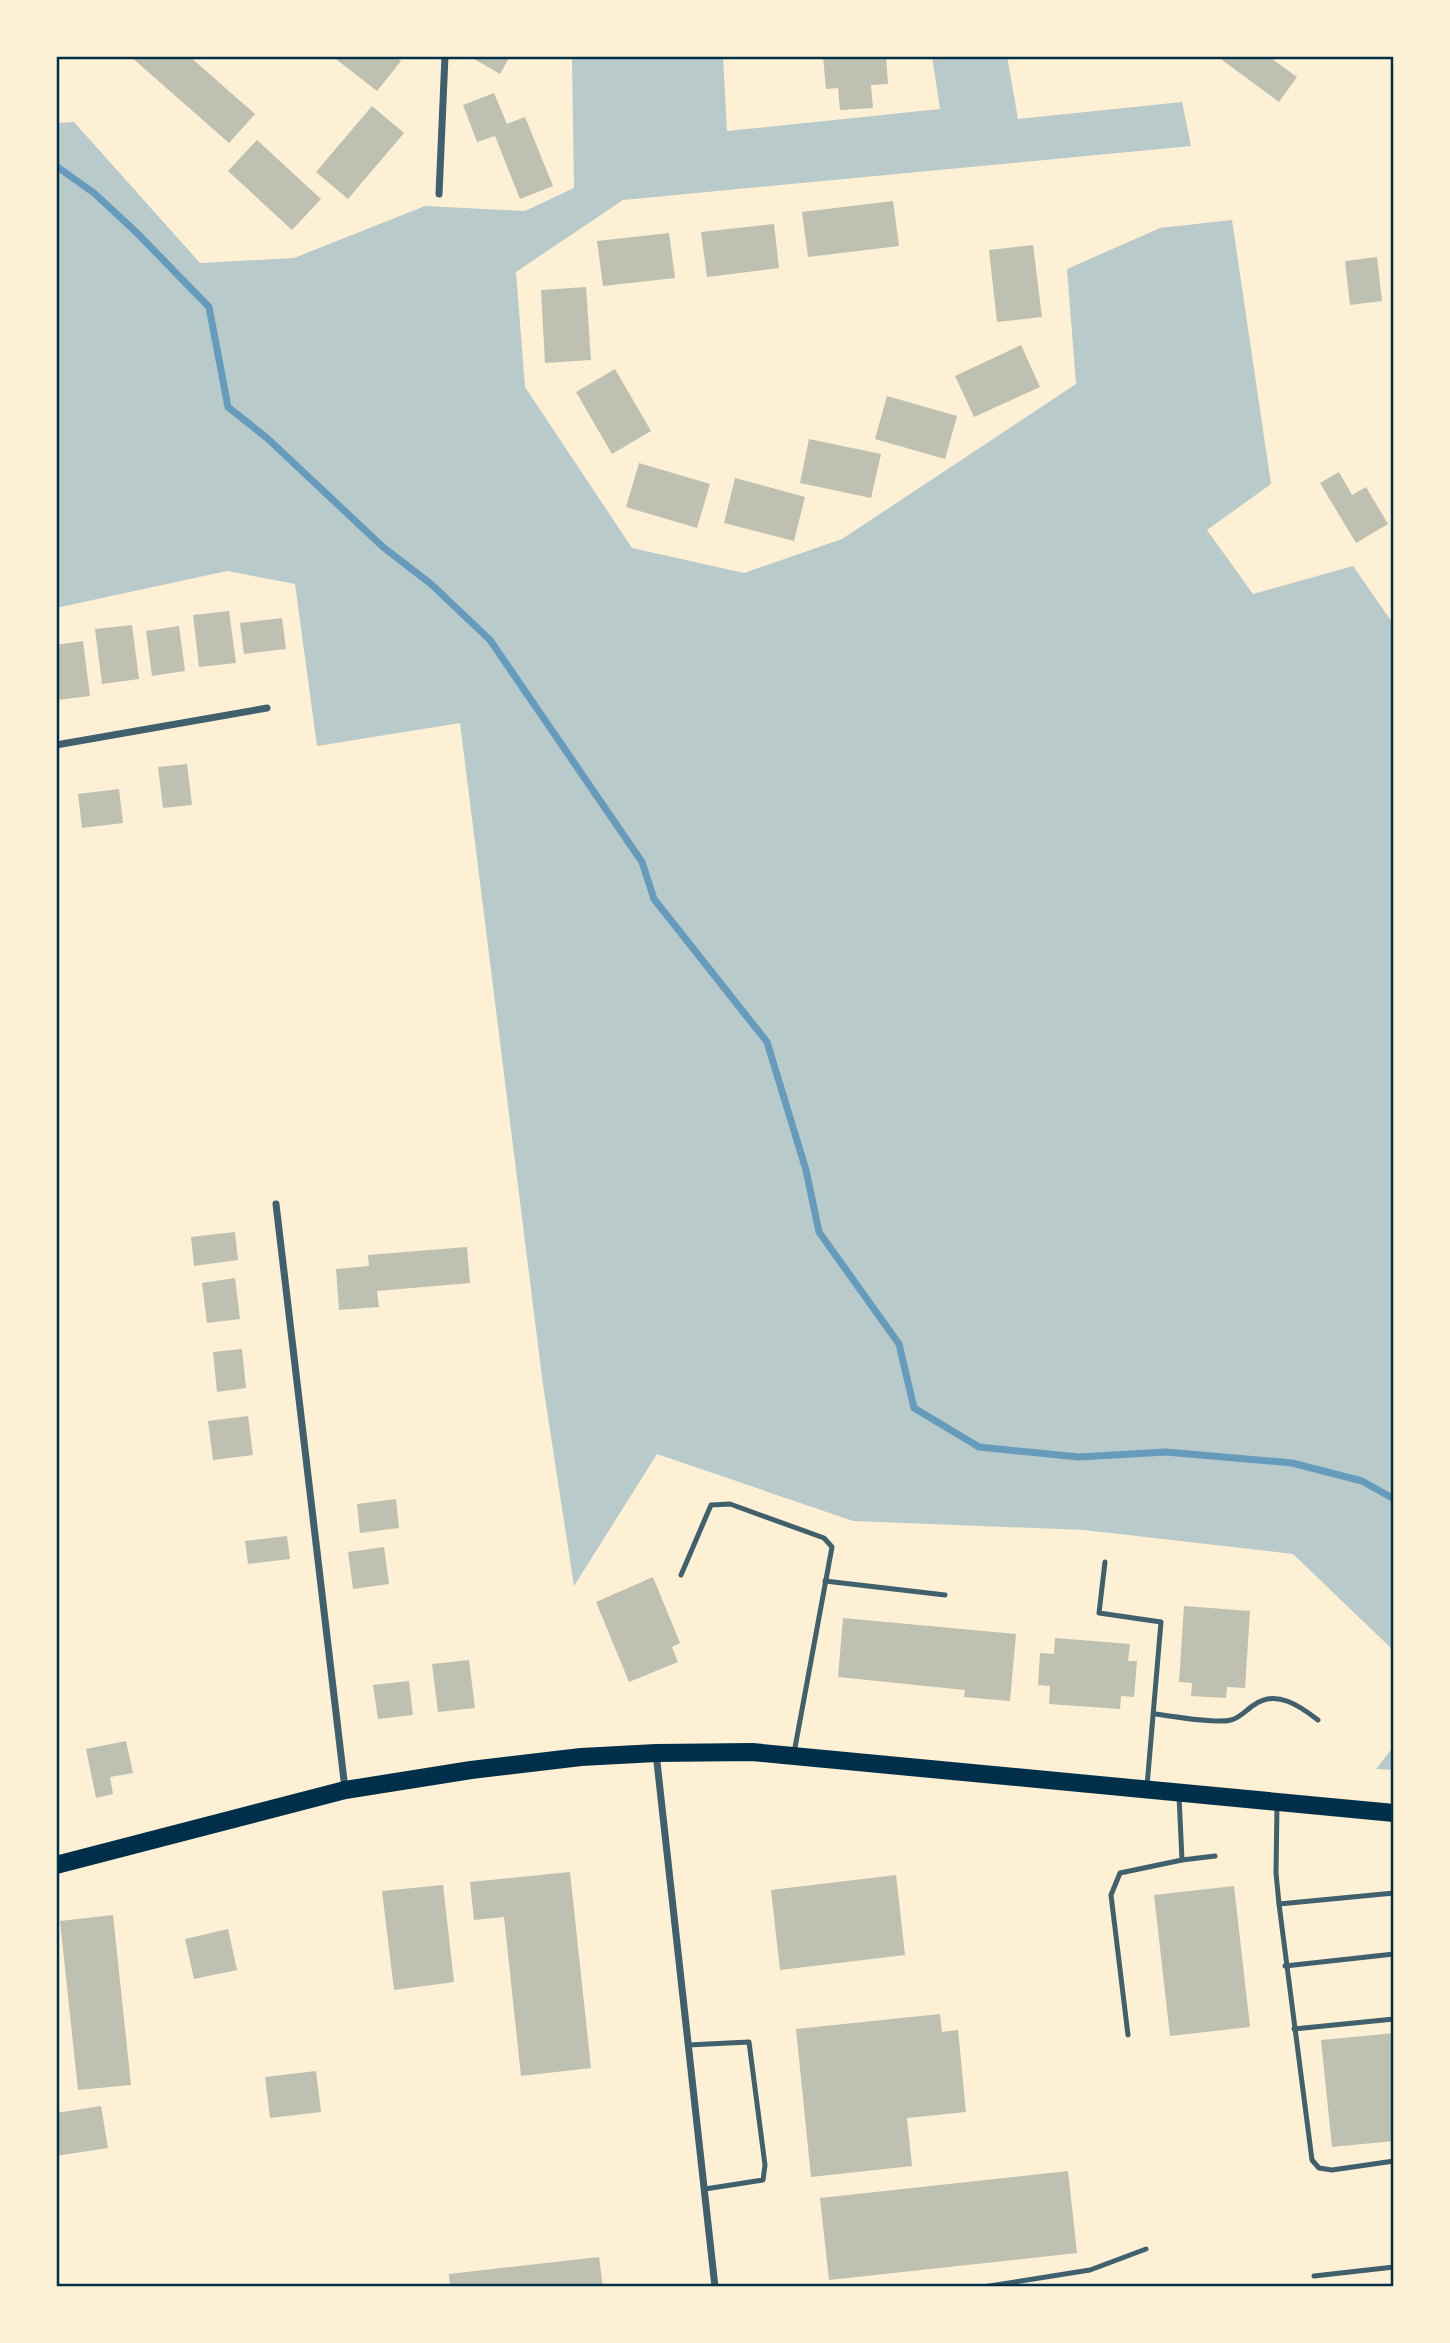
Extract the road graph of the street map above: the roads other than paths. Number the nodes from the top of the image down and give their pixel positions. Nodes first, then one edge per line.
1 (446, 56) edge
2 (439, 194) dead end
3 (267, 708) dead end
4 (56, 745) edge
5 (276, 1204) dead end
6 (1105, 1562) dead end
7 (681, 1575) dead end
8 (825, 1581) junction
9 (945, 1595) dead end
10 (1155, 1714) junction
11 (1318, 1720) dead end
12 (656, 1753) junction
13 (793, 1756) junction
14 (345, 1790) junction
15 (1147, 1790) junction
16 (1179, 1793) junction
17 (1277, 1802) junction
18 (1394, 1813) edge
19 (1215, 1856) dead end
20 (1182, 1860) junction
21 (56, 1864) edge
22 (1394, 1893) edge
23 (1279, 1904) junction
24 (1394, 1954) edge
25 (1285, 1966) junction
26 (1394, 2020) edge
27 (1294, 2029) junction
28 (1128, 2035) dead end
29 (688, 2045) junction
30 (1394, 2161) edge
31 (705, 2189) junction
32 (1146, 2249) dead end
33 (1394, 2267) edge
34 (1314, 2276) dead end
35 (715, 2287) edge
36 (983, 2287) edge

1 - 2 street
3 - 4 street
5 - 14 street
6 - 10 lane
7 - 8 lane
8 - 9 lane
8 - 13 lane
10 - 11 lane
10 - 15 lane
12 - 13 main road
12 - 14 main road
12 - 29 street
13 - 15 main road
14 - 21 main road
15 - 16 main road
16 - 17 main road
16 - 20 lane
17 - 18 main road
17 - 23 lane
19 - 20 lane
20 - 28 lane
22 - 23 lane
23 - 25 lane
24 - 25 lane
25 - 27 lane
26 - 27 lane
27 - 30 lane
29 - 31 street
29 - 31 lane
31 - 35 street
32 - 36 lane
33 - 34 lane

